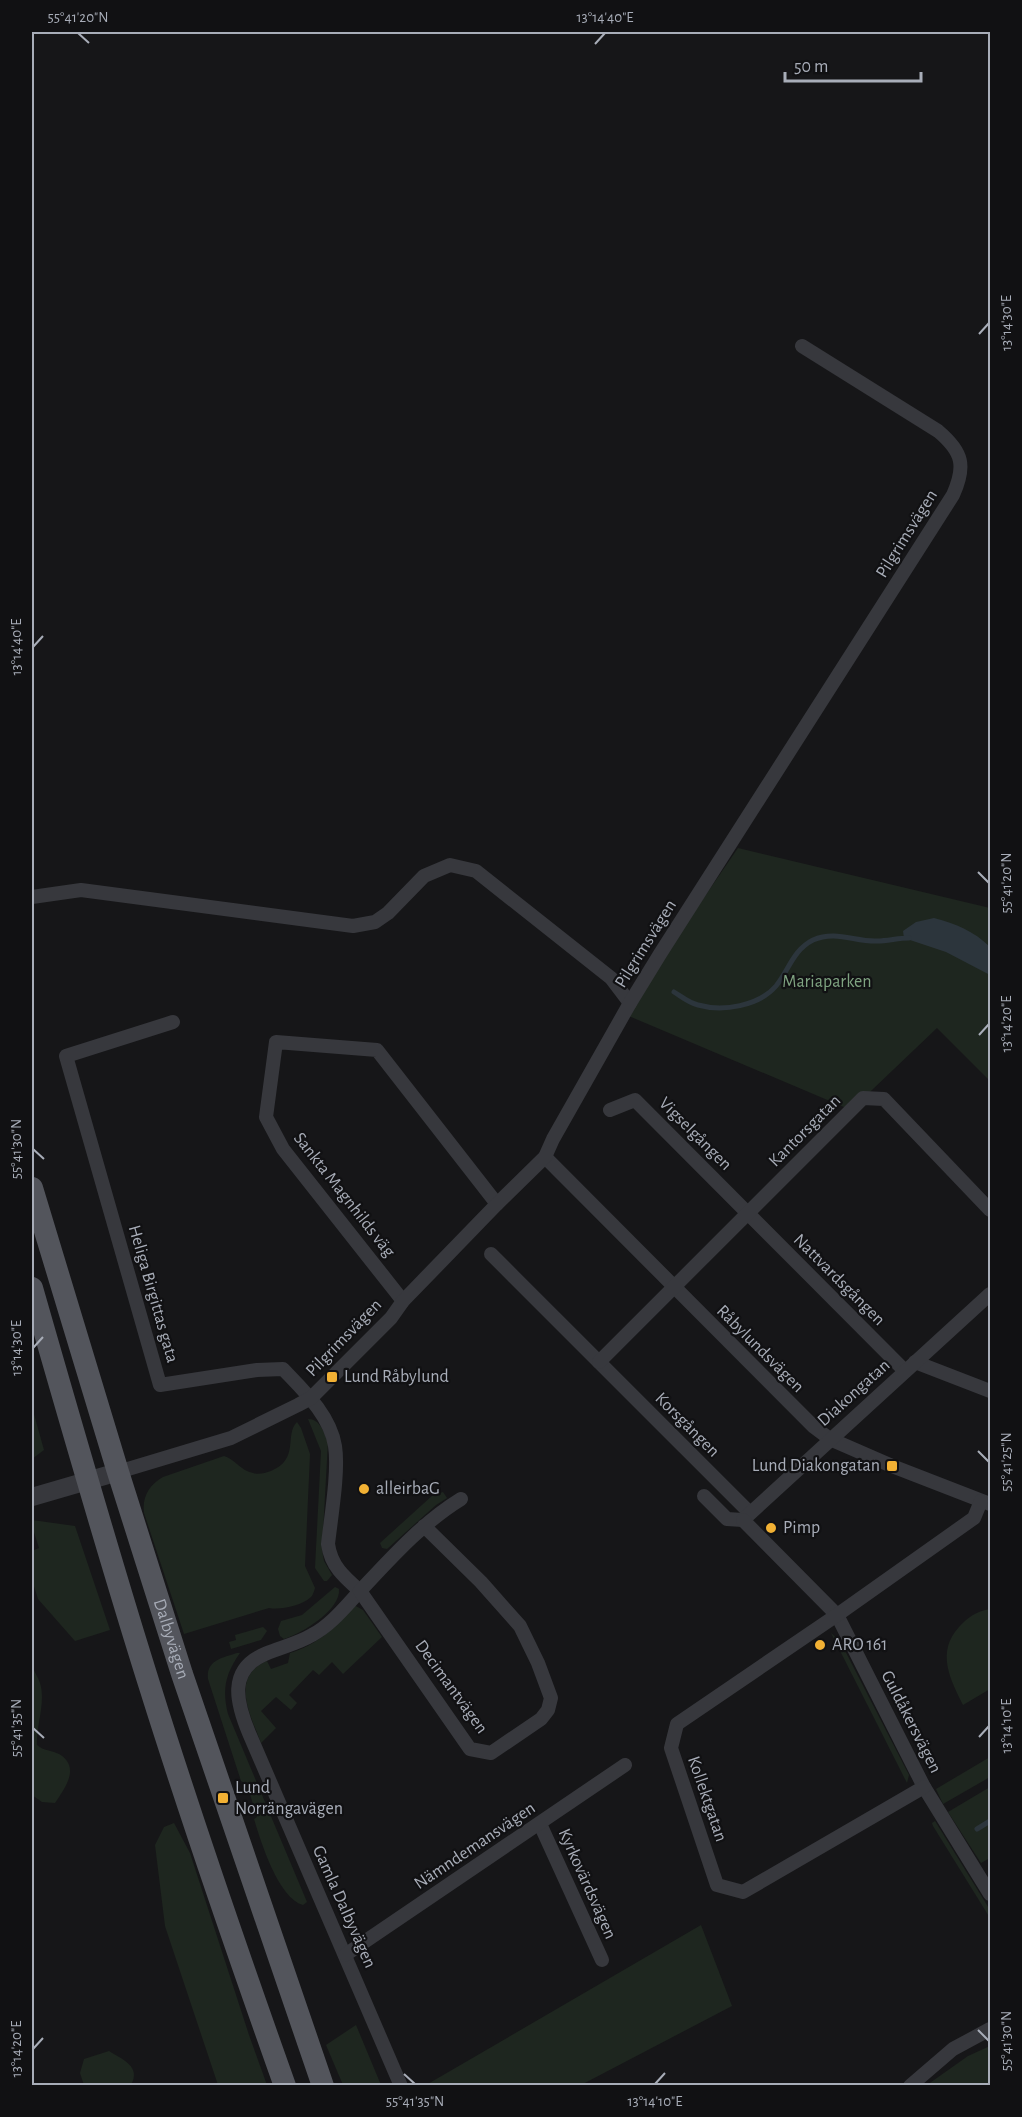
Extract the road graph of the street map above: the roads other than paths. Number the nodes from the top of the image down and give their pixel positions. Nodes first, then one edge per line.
1 (802, 346) dead end
2 (32, 897) edge
3 (630, 1003) junction
4 (172, 1022) dead end
5 (610, 1110) dead end
6 (545, 1157) junction
7 (32, 1188) edge
8 (497, 1204) junction
9 (990, 1210) edge
10 (748, 1214) junction
11 (491, 1254) dead end
12 (32, 1288) edge
13 (673, 1288) junction
14 (990, 1294) edge
15 (403, 1301) junction
16 (599, 1362) junction
17 (910, 1367) junction
18 (990, 1391) edge
19 (310, 1398) junction
20 (830, 1439) junction
21 (118, 1473) junction
22 (87, 1482) junction
23 (32, 1497) edge
24 (704, 1497) dead end
25 (461, 1499) dead end
26 (986, 1503) edge
27 (747, 1516) junction
28 (424, 1526) junction
29 (360, 1591) junction
30 (837, 1615) junction
31 (624, 1766) dead end
32 (924, 1787) junction
33 (540, 1824) junction
34 (990, 1894) edge
35 (345, 1955) junction
36 (602, 1960) dead end
37 (990, 2029) edge
38 (285, 2085) edge
39 (323, 2085) edge
40 (401, 2085) edge
41 (910, 2085) edge

1 - 3 street, Pilgrimsvägen
2 - 3 street
3 - 6 street, Pilgrimsvägen
4 - 19 street, Heliga Birgittas gata
5 - 10 street, Vigselgången
6 - 8 street, Pilgrimsvägen
6 - 13 street, Råbylundsvägen
7 - 21 main road, Dalbyvägen
8 - 15 street, Pilgrimsvägen
8 - 15 street, Sankta Magnhilds väg
9 - 10 street, Kantorsgatan
10 - 13 street, Kantorsgatan
10 - 17 street, Nattvardsgången
11 - 16 street, Korsgången
12 - 22 main road, Dalbyvägen
13 - 16 street
13 - 20 street, Råbylundsvägen
14 - 17 street, Diakongatan
15 - 19 street, Pilgrimsvägen
16 - 27 street, Korsgången
17 - 18 street
17 - 20 street, Diakongatan
19 - 21 street, Pilgrimsvägen
19 - 29 street
20 - 26 street, Råbylundsvägen
20 - 27 street, Diakongatan
21 - 22 street
21 - 39 main road, Dalbyvägen
22 - 23 street
22 - 38 main road, Dalbyvägen
24 - 27 street
25 - 28 street, Gamla Dalbyvägen
26 - 30 street, Kollektgatan
27 - 30 street, Guldåkersvägen
28 - 29 street, Gamla Dalbyvägen
28 - 29 street, Decimantvägen
29 - 35 street, Gamla Dalbyvägen
30 - 32 street, Guldåkersvägen
30 - 32 street, Kollektgatan
31 - 33 street, Nämndemansvägen
32 - 34 street, Guldåkersvägen
33 - 35 street, Nämndemansvägen
33 - 36 street, Kyrkovärdsvägen
35 - 40 street, Gamla Dalbyvägen
37 - 41 street

